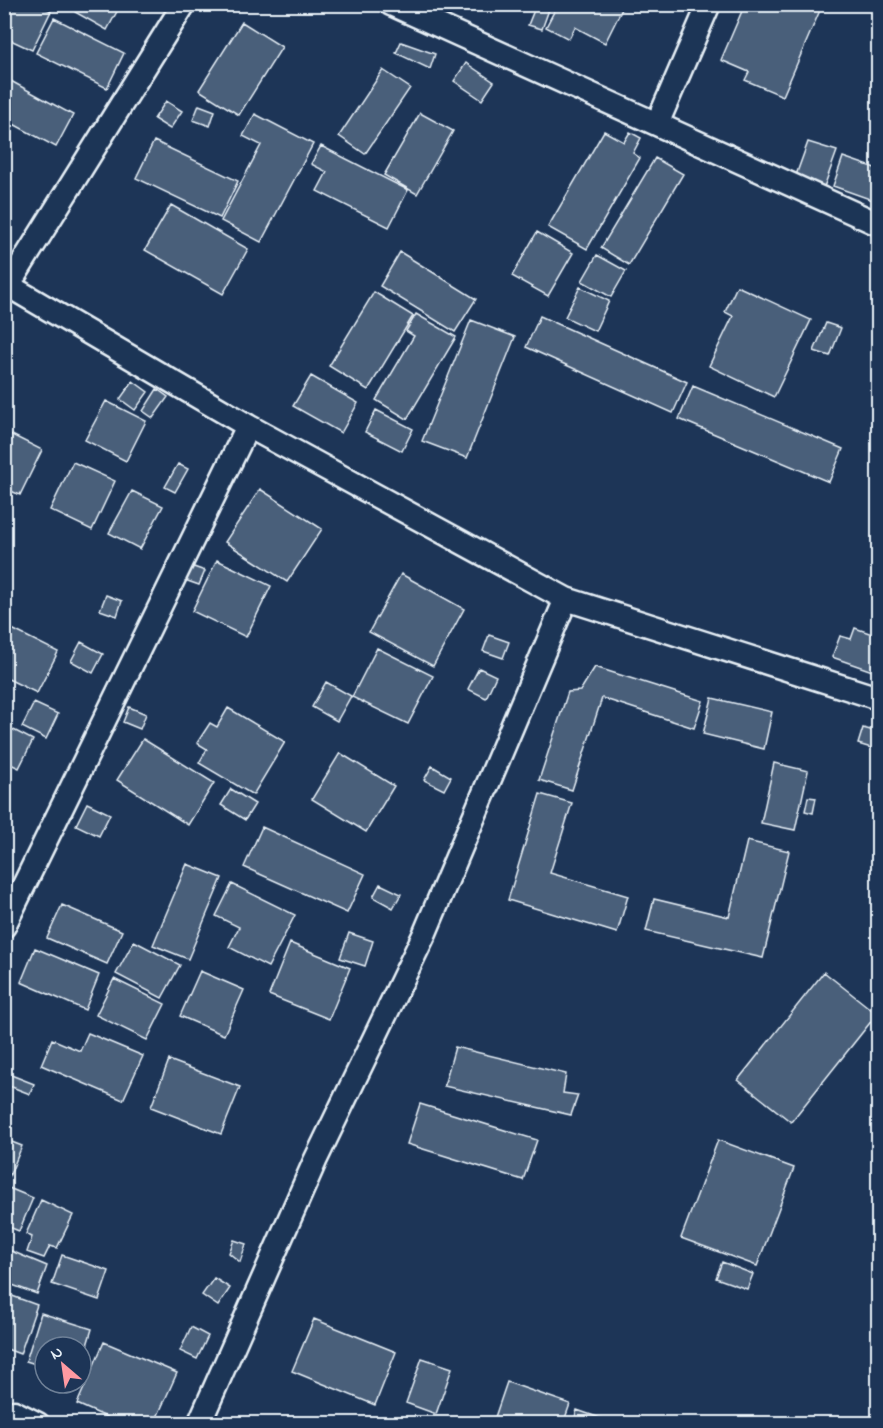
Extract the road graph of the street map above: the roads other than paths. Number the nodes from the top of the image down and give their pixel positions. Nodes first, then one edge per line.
1 (184, 4) edge
2 (391, 4) edge
3 (709, 4) edge
4 (657, 124) junction
5 (879, 224) edge
6 (6, 284) edge
7 (248, 426) junction
8 (566, 599) junction
9 (879, 698) edge
10 (4, 926) edge
11 (6, 1424) edge
12 (38, 1424) edge
13 (198, 1424) edge

1 - 6 street
2 - 4 street
3 - 4 street
4 - 5 street
6 - 7 street
7 - 8 street
7 - 10 street
8 - 9 street
8 - 13 street
11 - 12 street

